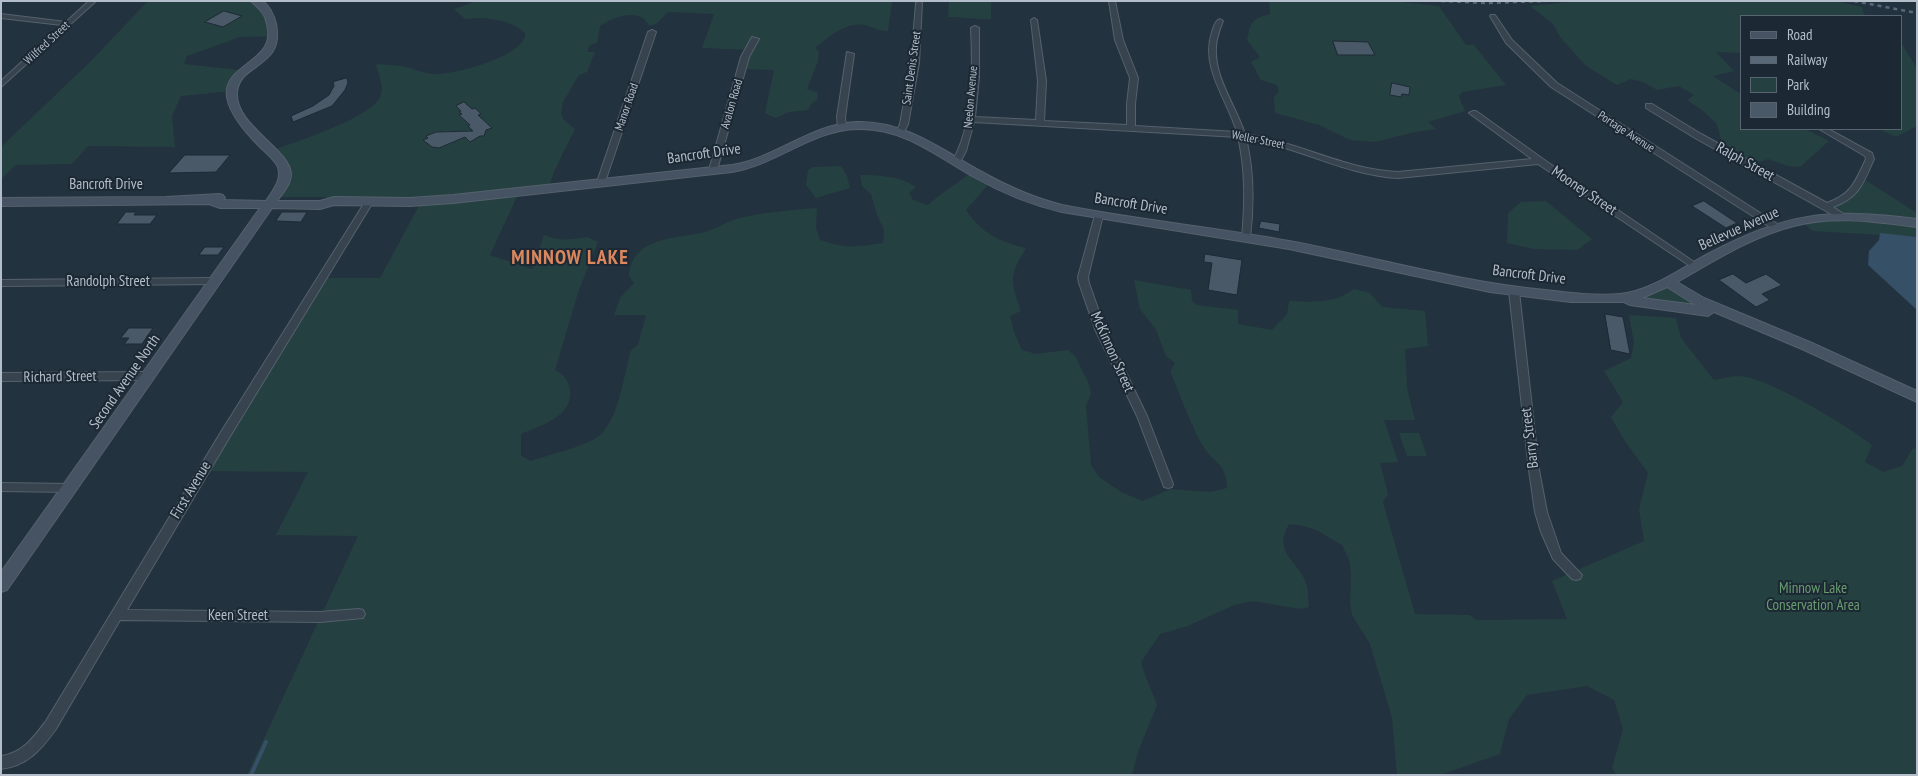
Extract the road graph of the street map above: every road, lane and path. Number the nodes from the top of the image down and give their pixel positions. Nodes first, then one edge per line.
1 (93, 1) edge
2 (255, 1) edge
3 (1112, 1) edge
4 (919, 2) dead end
5 (1, 16) edge
6 (1493, 16) dead end
7 (1034, 20) dead end
8 (1220, 21) dead end
9 (68, 24) junction
10 (975, 28) dead end
11 (652, 32) dead end
12 (755, 39) dead end
13 (850, 54) dead end
14 (1, 85) edge
15 (1649, 106) dead end
16 (1473, 113) dead end
17 (970, 119) junction
18 (1040, 122) junction
19 (842, 127) junction
20 (1130, 127) junction
21 (1826, 130) edge
22 (900, 132) junction
23 (1242, 135) junction
24 (1540, 161) junction
25 (956, 162) junction
26 (713, 170) junction
27 (601, 182) junction
28 (271, 201) junction
29 (1, 202) edge
30 (369, 202) junction
31 (1826, 206) junction
32 (1099, 215) junction
33 (1842, 217) junction
34 (1917, 223) edge
35 (1776, 227) junction
36 (1246, 238) junction
37 (1696, 266) junction
38 (215, 281) junction
39 (1667, 282) junction
40 (2, 283) edge
41 (1514, 291) junction
42 (1612, 299) junction
43 (1735, 316) junction
44 (148, 376) junction
45 (1, 377) edge
46 (1917, 396) edge
47 (1168, 484) dead end
48 (1, 487) edge
49 (70, 488) junction
50 (1576, 575) dead end
51 (1, 584) edge
52 (359, 614) dead end
53 (118, 615) junction
54 (1, 763) edge

1 - 9 street, Wilfred Street
2 - 28 main road, Second Avenue North
3 - 20 street
4 - 22 street, Saint Denis Street
5 - 9 street
6 - 35 street, Portage Avenue
7 - 18 street
8 - 23 street
9 - 14 street, Wilfred Street
10 - 17 street, Neelon Avenue
11 - 27 street, Manor Road
12 - 26 street, Avalon Road
13 - 19 street
15 - 31 street, Ralph Street
16 - 24 street, Mooney Street
17 - 18 street, Weller Street
17 - 25 street, Neelon Avenue
18 - 20 street, Weller Street
19 - 22 main road, Bancroft Drive
19 - 26 main road, Bancroft Drive
20 - 23 street, Weller Street
21 - 31 street
22 - 25 main road, Bancroft Drive
23 - 24 street, Weller Street
23 - 36 street
24 - 37 street, Mooney Street
25 - 32 main road, Bancroft Drive
26 - 27 main road, Bancroft Drive
27 - 30 main road, Bancroft Drive
28 - 29 main road, Bancroft Drive
28 - 30 main road, Bancroft Drive
28 - 38 main road, Second Avenue North
30 - 53 street, First Avenue
31 - 33 street, Ralph Street
32 - 36 main road, Bancroft Drive
32 - 47 street, McKinnon Street
33 - 34 main road, Bellevue Avenue
33 - 35 main road, Bellevue Avenue
35 - 37 main road, Bellevue Avenue
36 - 41 main road, Bancroft Drive
37 - 39 main road, Bellevue Avenue
38 - 40 street, Randolph Street
38 - 44 main road, Second Avenue North
39 - 42 main road, Bancroft Drive
39 - 43 main road
41 - 42 main road, Bancroft Drive
41 - 50 street, Barry Street
42 - 43 main road
43 - 46 main road
44 - 45 street, Richard Street
44 - 49 main road, Second Avenue North
48 - 49 street
49 - 51 main road, Second Avenue North
52 - 53 street, Keen Street
53 - 54 street, First Avenue

